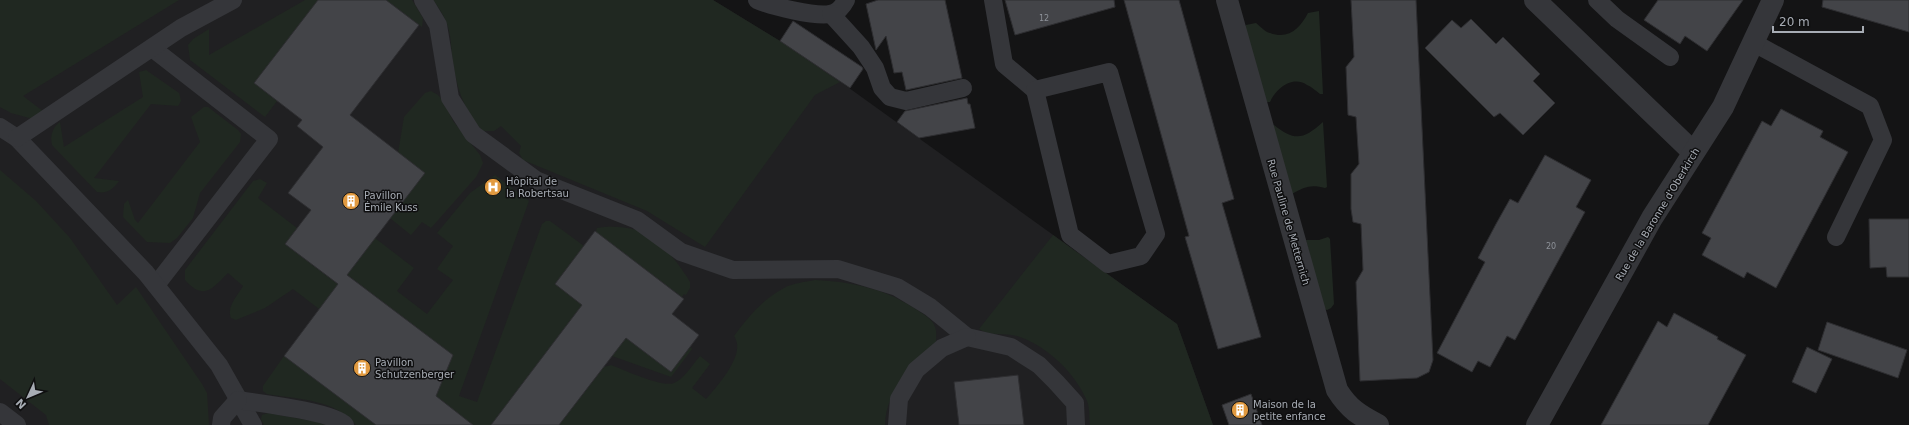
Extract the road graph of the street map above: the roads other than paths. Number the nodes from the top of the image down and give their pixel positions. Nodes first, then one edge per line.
1 (233, 0) edge
2 (423, 0) edge
3 (757, 0) edge
4 (846, 0) edge
5 (993, 0) edge
6 (1227, 0) edge
7 (1535, 0) edge
8 (1597, 0) edge
9 (1773, 0) edge
10 (831, 14) junction
11 (1754, 43) junction
12 (152, 48) junction
13 (1670, 57) dead end
14 (963, 88) dead end
15 (1035, 90) junction
16 (0, 127) edge
17 (17, 138) junction
18 (1693, 152) junction
19 (1836, 237) dead end
20 (156, 285) junction
21 (967, 336) junction
22 (238, 400) junction
23 (0, 412) edge
24 (17, 425) edge
25 (221, 425) edge
26 (253, 425) edge
27 (345, 425) edge
28 (897, 425) edge
29 (1076, 425) edge
30 (1378, 425) edge
31 (1537, 425) edge

1 - 12 lane
2 - 21 lane
3 - 10 lane
4 - 10 lane
5 - 15 lane
6 - 30 street, Rue Pauline de Metternich
7 - 18 street
8 - 13 lane
9 - 11 street, Rue de la Baronne d'Oberkirch
10 - 14 lane
11 - 18 street, Rue de la Baronne d'Oberkirch
11 - 19 lane
12 - 17 lane
12 - 20 lane
15 - 15 lane
16 - 17 lane
17 - 20 lane
18 - 31 street, Rue de la Baronne d'Oberkirch
20 - 22 lane
21 - 28 lane
21 - 29 lane
22 - 25 lane
22 - 26 lane
22 - 27 lane
23 - 24 lane

